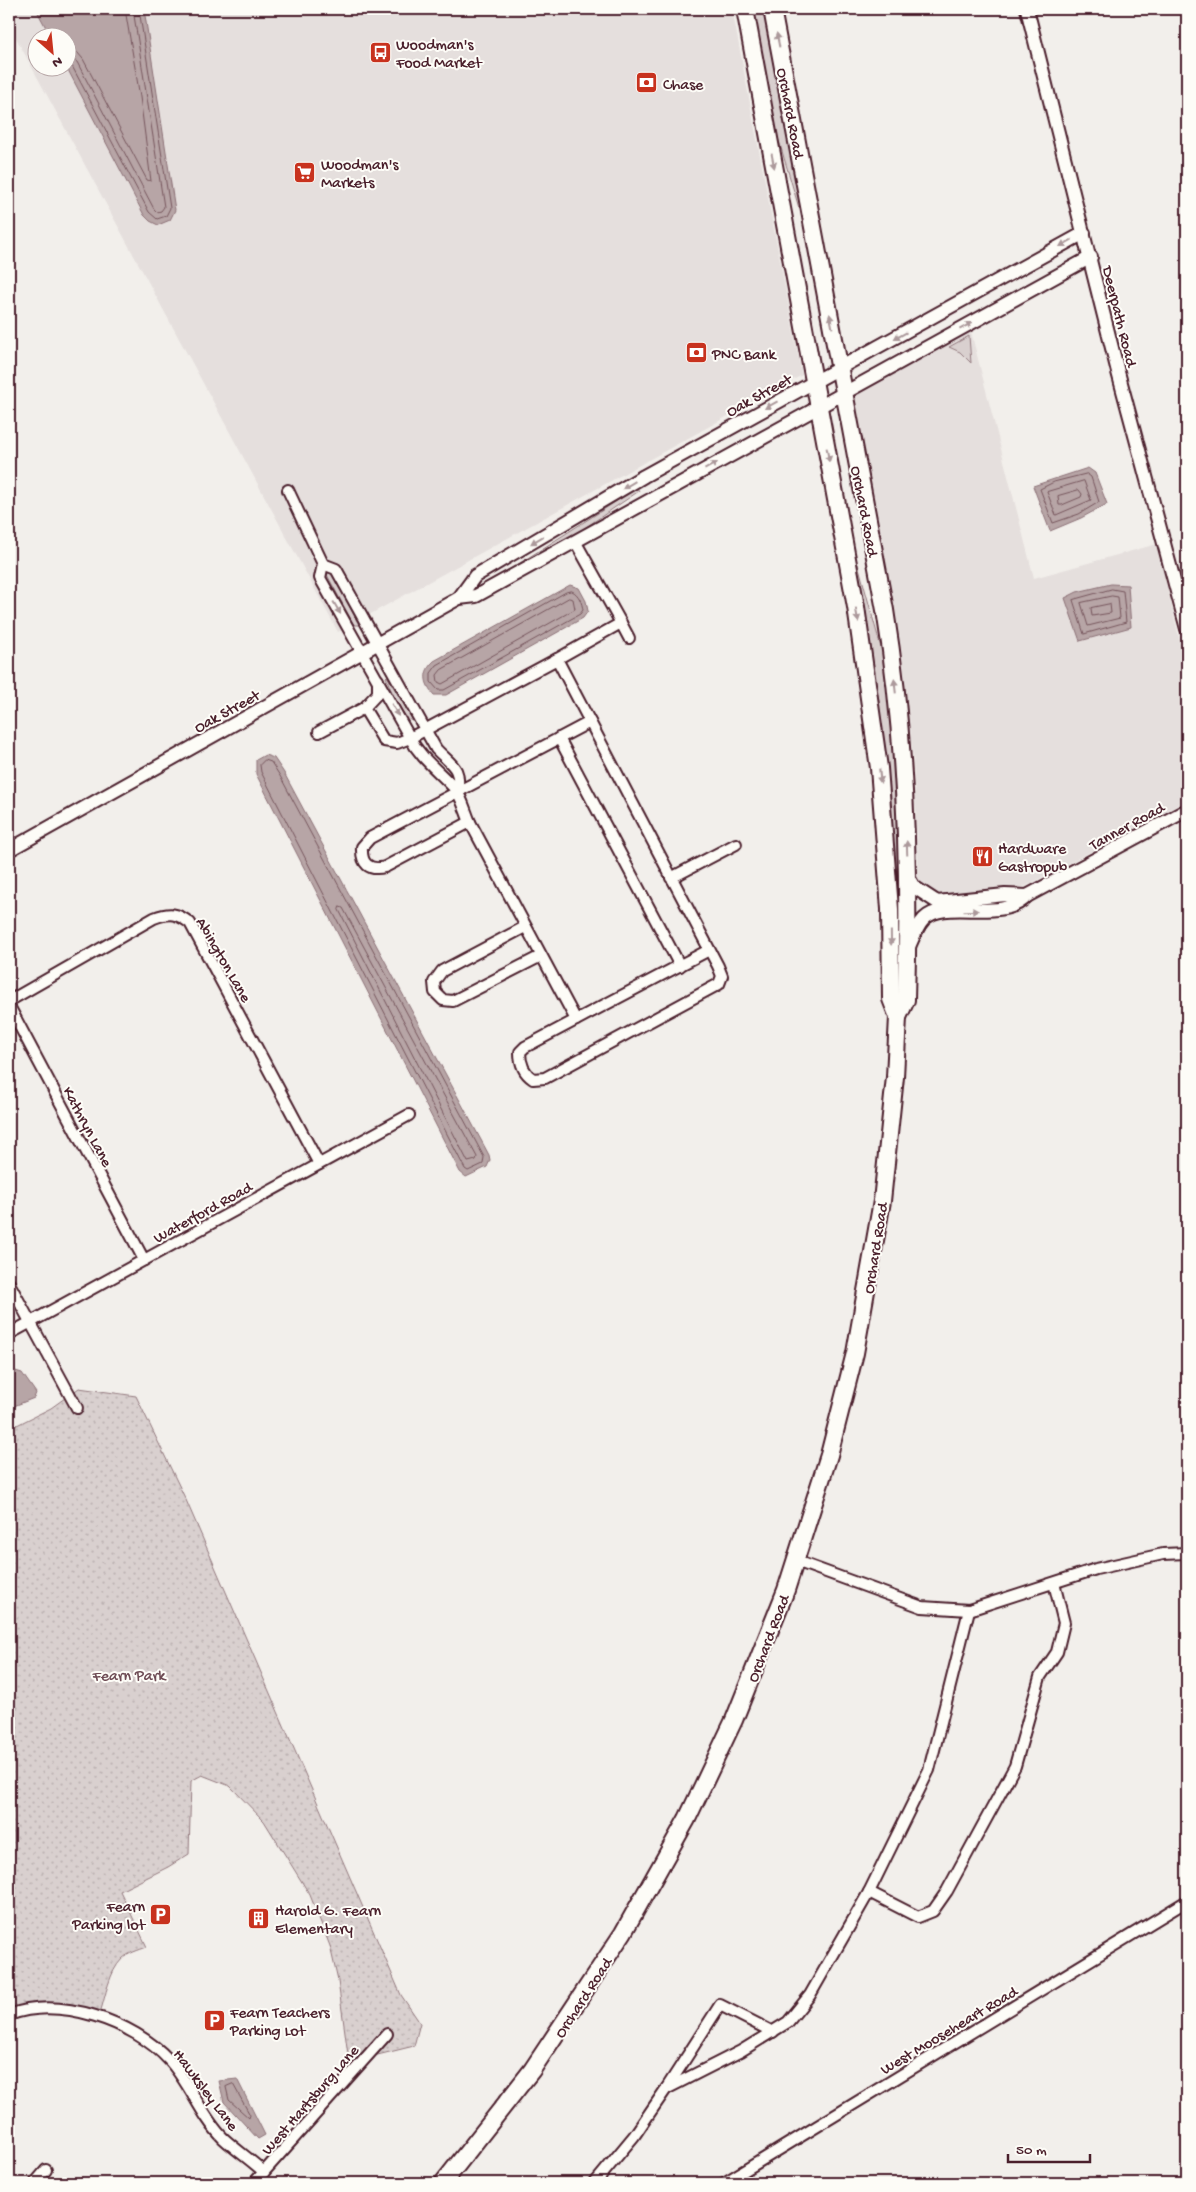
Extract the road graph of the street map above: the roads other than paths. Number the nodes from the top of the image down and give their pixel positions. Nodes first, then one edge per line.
1 (745, 9) edge
2 (772, 9) edge
3 (1027, 9) edge
4 (1084, 233) junction
5 (1090, 257) junction
6 (840, 368) junction
7 (814, 382) junction
8 (844, 393) junction
9 (819, 407) junction
10 (288, 490) dead end
11 (575, 541) junction
12 (323, 564) junction
13 (459, 598) junction
14 (621, 623) junction
15 (1187, 630) edge
16 (629, 638) dead end
17 (378, 643) junction
18 (363, 652) junction
19 (557, 659) junction
20 (377, 677) junction
21 (364, 708) junction
22 (590, 722) junction
23 (425, 729) junction
24 (319, 732) dead end
25 (410, 738) junction
26 (559, 738) junction
27 (436, 749) junction
28 (425, 760) junction
29 (457, 791) junction
30 (1187, 810) edge
31 (470, 822) junction
32 (736, 844) dead end
33 (9, 850) edge
34 (908, 877) junction
35 (672, 878) junction
36 (1026, 896) junction
37 (525, 927) junction
38 (709, 950) junction
39 (908, 950) junction
40 (541, 956) junction
41 (680, 966) junction
42 (9, 1001) edge
43 (9, 1006) edge
44 (898, 1017) junction
45 (576, 1020) junction
46 (409, 1115) dead end
47 (319, 1164) junction
48 (144, 1260) junction
49 (9, 1283) edge
50 (30, 1322) junction
51 (9, 1334) edge
52 (77, 1408) dead end
53 (1187, 1553) edge
54 (796, 1561) junction
55 (1054, 1583) junction
56 (970, 1610) junction
57 (869, 1892) junction
58 (1187, 1901) edge
59 (9, 2015) edge
60 (773, 2032) junction
61 (387, 2034) dead end
62 (666, 2089) junction
63 (46, 2170) dead end
64 (264, 2172) junction
65 (35, 2183) edge
66 (254, 2183) edge
67 (443, 2183) edge
68 (595, 2183) edge
69 (724, 2183) edge

1 -> 7 main road, Orchard Road
6 -> 2 main road, Orchard Road
3 - 4 street, Deerpath Road
4 - 5 street, Deerpath Road
4 -> 6 street, Oak Street
8 -> 5 street, Oak Street
5 - 15 street, Deerpath Road
6 - 7 street, Oak Street
6 - 8 main road, Orchard Road
7 - 9 main road, Orchard Road
7 -> 13 street, Oak Street
8 - 9 street, Oak Street
34 -> 8 main road, Orchard Road
11 -> 9 street, Oak Street
9 -> 44 main road, Orchard Road
10 - 12 street
11 - 13 street, Oak Street
11 - 14 street
12 - 17 street
12 -> 18 street
13 - 17 street, Oak Street
14 - 16 street
14 - 19 street
17 - 18 street, Oak Street
17 - 23 street
18 - 20 street
18 - 33 street, Oak Street
19 - 22 street
19 - 23 street
20 - 21 street
20 -> 25 street
21 - 24 street
21 - 25 street
22 - 26 street
22 - 35 street
23 - 25 street
23 - 27 street
25 - 28 street
26 - 29 street
26 - 41 street
27 - 28 street
27 - 29 street
28 - 29 street
29 - 31 street
29 - 31 street
30 - 36 street, Tanner Road
31 - 37 street
32 - 35 street
34 - 36 street, Tanner Road
34 - 39 main road, Orchard Road
35 - 38 street
39 -> 36 street, Tanner Road
37 - 40 street
37 - 40 street
38 - 41 street
38 - 45 street
39 - 44 main road, Orchard Road
40 - 45 street
41 - 45 street
42 - 47 street, Abington Lane
43 - 48 street, Kathryn Lane
44 - 54 main road, Orchard Road
46 - 47 street, Waterford Road
47 - 48 street, Waterford Road
48 - 50 street, Waterford Road
49 - 50 street
50 - 51 street, Waterford Road
50 - 52 street
53 - 55 street
54 - 56 street
54 - 67 main road, Orchard Road
55 - 56 street
55 - 57 street
56 - 57 street
57 - 60 street
58 - 69 street, West Mooseheart Road
59 - 64 street, Hawksley Lane
60 - 62 street
60 - 62 street
61 - 64 street, West Hartsburg Lane
62 - 68 street
63 - 65 street
64 - 66 street, West Hartsburg Lane

